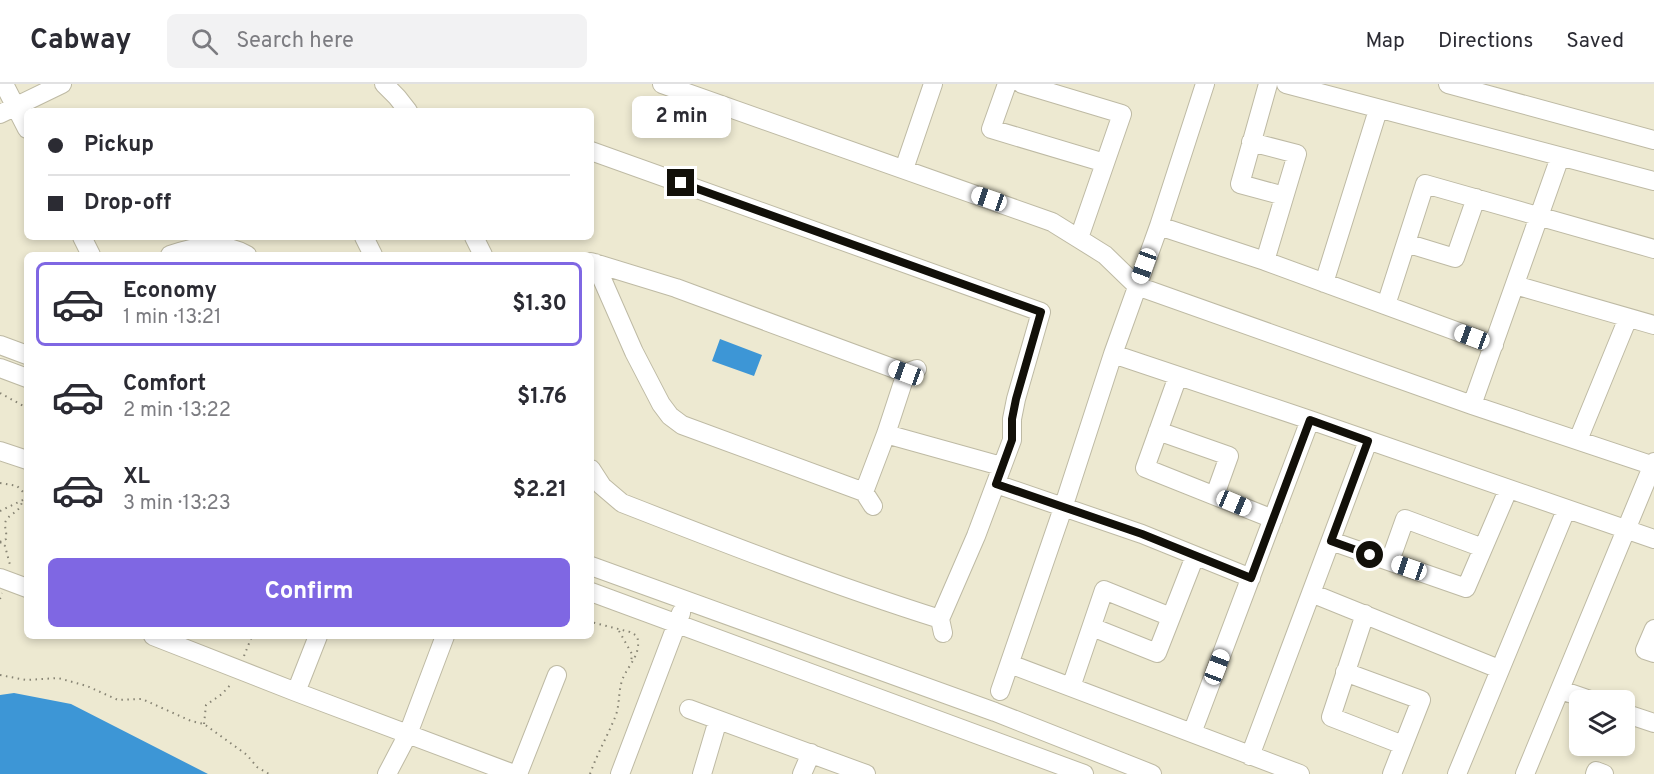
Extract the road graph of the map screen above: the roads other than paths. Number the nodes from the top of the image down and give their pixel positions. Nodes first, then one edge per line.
1 (4, 84) edge
2 (62, 84) edge
3 (384, 84) edge
4 (662, 84) edge
5 (933, 84) edge
6 (1006, 84) edge
7 (1022, 84) edge
8 (1205, 84) edge
9 (1268, 84) edge
10 (1286, 84) edge
11 (1448, 84) edge
12 (406, 108) edge
13 (8, 110) edge
14 (1378, 110) junction
15 (24, 126) edge
16 (1654, 140) edge
17 (1251, 142) junction
18 (594, 152) edge
19 (1560, 157) junction
20 (1105, 163) junction
21 (904, 169) junction
22 (1654, 181) edge
23 (1284, 196) junction
24 (1476, 198) junction
25 (1539, 217) junction
26 (1159, 226) junction
27 (1079, 238) junction
28 (1406, 243) junction
29 (1654, 249) edge
30 (179, 252) edge
31 (239, 252) edge
32 (1265, 261) junction
33 (594, 262) edge
34 (594, 264) edge
35 (1324, 283) junction
36 (1515, 285) junction
37 (1137, 286) junction
38 (1386, 305) junction
39 (1628, 318) junction
40 (1654, 325) edge
41 (0, 345) edge
42 (1494, 345) junction
43 (24, 354) edge
44 (1113, 354) junction
45 (0, 368) edge
46 (1178, 376) junction
47 (24, 377) edge
48 (1472, 405) junction
49 (1310, 420) junction
50 (1158, 431) junction
51 (886, 434) junction
52 (1368, 441) junction
53 (1578, 441) junction
54 (0, 451) edge
55 (24, 459) edge
56 (1654, 465) edge
57 (1001, 466) junction
58 (594, 475) edge
59 (996, 484) junction
60 (1508, 490) junction
61 (1215, 495) junction
62 (1063, 508) junction
63 (1566, 510) junction
64 (1273, 519) junction
65 (1626, 530) junction
66 (1654, 539) edge
67 (1331, 541) junction
68 (1483, 548) junction
69 (1195, 556) junction
70 (1390, 561) junction
71 (594, 567) edge
72 (0, 578) edge
73 (1251, 578) junction
74 (24, 587) edge
75 (594, 593) edge
76 (1311, 593) junction
77 (685, 602) junction
78 (1365, 614) junction
79 (1171, 617) junction
80 (676, 624) junction
81 (1092, 627) junction
82 (1654, 629) edge
83 (317, 639) edge
84 (444, 639) edge
85 (178, 640) edge
86 (1654, 653) edge
87 (1010, 664) junction
88 (1499, 669) junction
89 (1345, 672) junction
90 (557, 675) dead end
91 (1071, 687) junction
92 (1560, 690) junction
93 (1000, 691) dead end
94 (296, 692) junction
95 (1569, 693) edge
96 (689, 709) dead end
97 (1635, 717) edge
98 (718, 720) junction
99 (1654, 723) edge
100 (408, 734) junction
101 (1192, 734) junction
102 (1403, 745) junction
103 (811, 753) junction
104 (1250, 756) junction
105 (829, 767) edge
106 (387, 774) edge
107 (516, 774) edge
108 (620, 774) edge
109 (702, 774) edge
110 (802, 774) edge
111 (866, 774) edge
112 (1084, 774) edge
113 (1152, 774) edge
114 (1300, 774) edge
115 (1392, 774) edge
116 (1457, 774) edge
117 (1525, 774) edge
118 (1595, 774) edge
119 (1604, 774) edge

1 - 13 street
2 - 13 street
3 - 12 street
4 - 21 street
5 - 21 street
6 - 20 street
7 - 20 street
8 - 26 street
9 - 17 street
10 - 14 street
11 - 16 street
13 - 15 street
14 - 19 street
14 - 35 street
17 - 23 street
17 - 23 street
18 - 57 street
19 - 22 street
19 - 25 street
20 - 27 street
21 - 27 street
23 - 32 street
24 - 25 street
24 - 28 street
24 - 28 street
25 - 29 street
25 - 36 street
26 - 32 street
26 - 37 street
27 - 37 street
28 - 38 street
30 - 31 street
32 - 35 street
33 - 51 street
34 - 51 street
35 - 38 street
36 - 39 street
36 - 42 street
37 - 44 street
37 - 48 street
38 - 42 street
39 - 40 street
39 - 53 street
41 - 43 street
42 - 48 street
44 - 46 street
44 - 62 street
45 - 47 street
46 - 49 street
46 - 50 street
48 - 53 street
49 - 52 street
49 - 64 street
50 - 61 street
50 - 61 street
51 - 57 street
52 - 60 street
52 - 67 street
53 - 56 street
54 - 55 street
56 - 65 street
57 - 59 street
58 - 59 street
59 - 62 street
60 - 63 street
60 - 68 street
61 - 64 street
62 - 69 street
62 - 87 street
63 - 65 street
63 - 88 street
64 - 73 street
65 - 66 street
65 - 92 street
67 - 70 street
67 - 76 street
68 - 70 street
68 - 70 street
69 - 73 street
69 - 79 street
71 - 77 street
72 - 74 street
73 - 101 street
75 - 80 street
76 - 78 street
76 - 104 street
77 - 80 street
77 - 113 street
78 - 88 street
78 - 89 street
79 - 81 street
79 - 81 street
80 - 108 street
80 - 112 street
81 - 91 street
82 - 86 street
83 - 94 street
84 - 100 street
85 - 94 street
87 - 91 street
87 - 93 street
88 - 116 street
89 - 102 street
89 - 102 street
90 - 107 street
91 - 101 street
92 - 95 street
92 - 117 street
94 - 100 street
96 - 98 street
97 - 99 street
98 - 103 street
98 - 109 street
100 - 106 street
100 - 107 street
101 - 104 street
102 - 115 street
103 - 105 street
103 - 110 street
104 - 114 street
105 - 111 street
118 - 119 street

